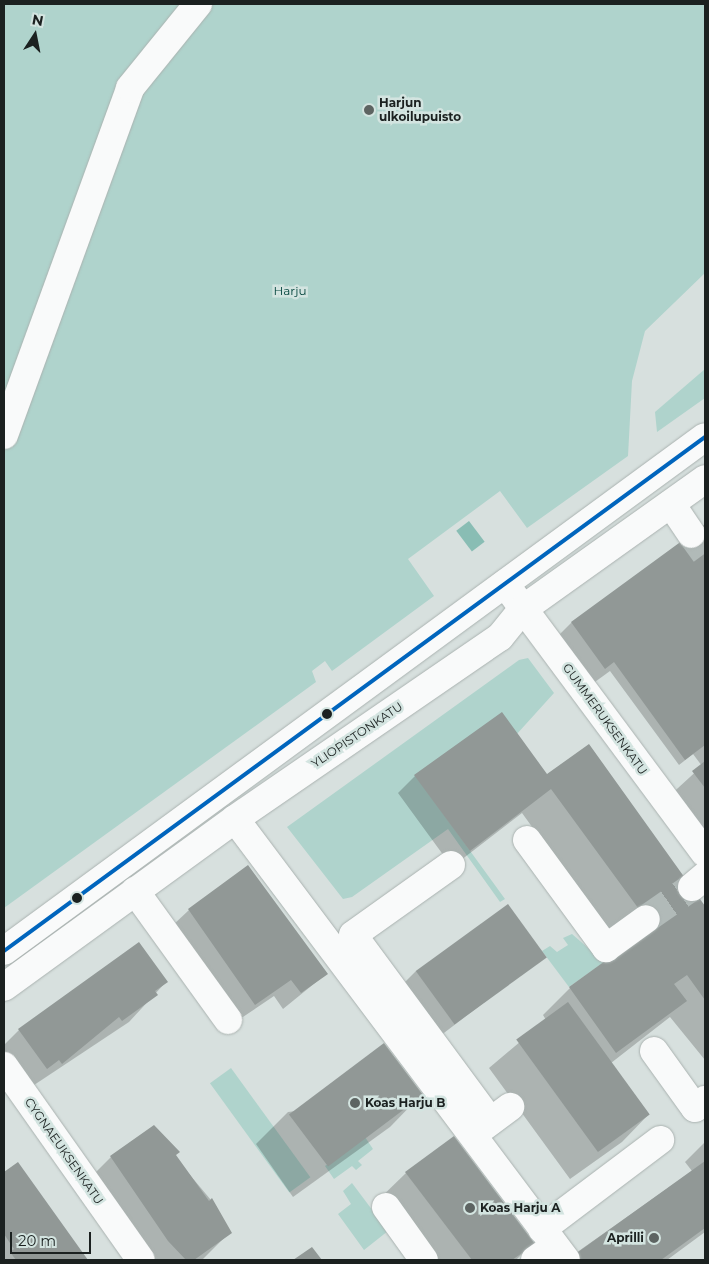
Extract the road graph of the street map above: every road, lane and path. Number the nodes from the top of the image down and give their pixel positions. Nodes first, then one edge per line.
1 (198, 4) edge
2 (4, 435) edge
3 (705, 437) edge
4 (704, 482) edge
5 (670, 504) junction
6 (691, 534) tunnel mouth
7 (505, 584) junction
8 (523, 609) junction
9 (235, 819) junction
10 (528, 840) dead end
11 (705, 853) edge
12 (451, 865) dead end
13 (135, 891) junction
14 (646, 919) tunnel mouth
15 (4, 951) edge
16 (4, 987) edge
17 (228, 1020) dead end
18 (654, 1051) dead end
19 (4, 1066) edge
20 (705, 1100) edge
21 (491, 1121) junction
22 (660, 1140) dead end
23 (386, 1207) dead end
24 (549, 1249) edge
25 (141, 1260) edge
26 (424, 1260) edge

1 - 2 main road
3 - 7 main road
4 - 5 main road, YLIOPISTONKATU
5 - 6 main road
5 - 8 main road, YLIOPISTONKATU
7 - 8 main road, GUMMERUKSENKATU
7 - 15 main road
8 - 9 main road, YLIOPISTONKATU
8 - 11 main road, GUMMERUKSENKATU
9 - 13 main road, YLIOPISTONKATU
9 - 21 main road
10 - 14 main road
12 - 21 main road
13 - 16 main road, YLIOPISTONKATU
13 - 17 main road
18 - 20 main road
19 - 25 main road, CYGNAEUKSENKATU
21 - 24 main road
22 - 24 main road
23 - 26 main road

